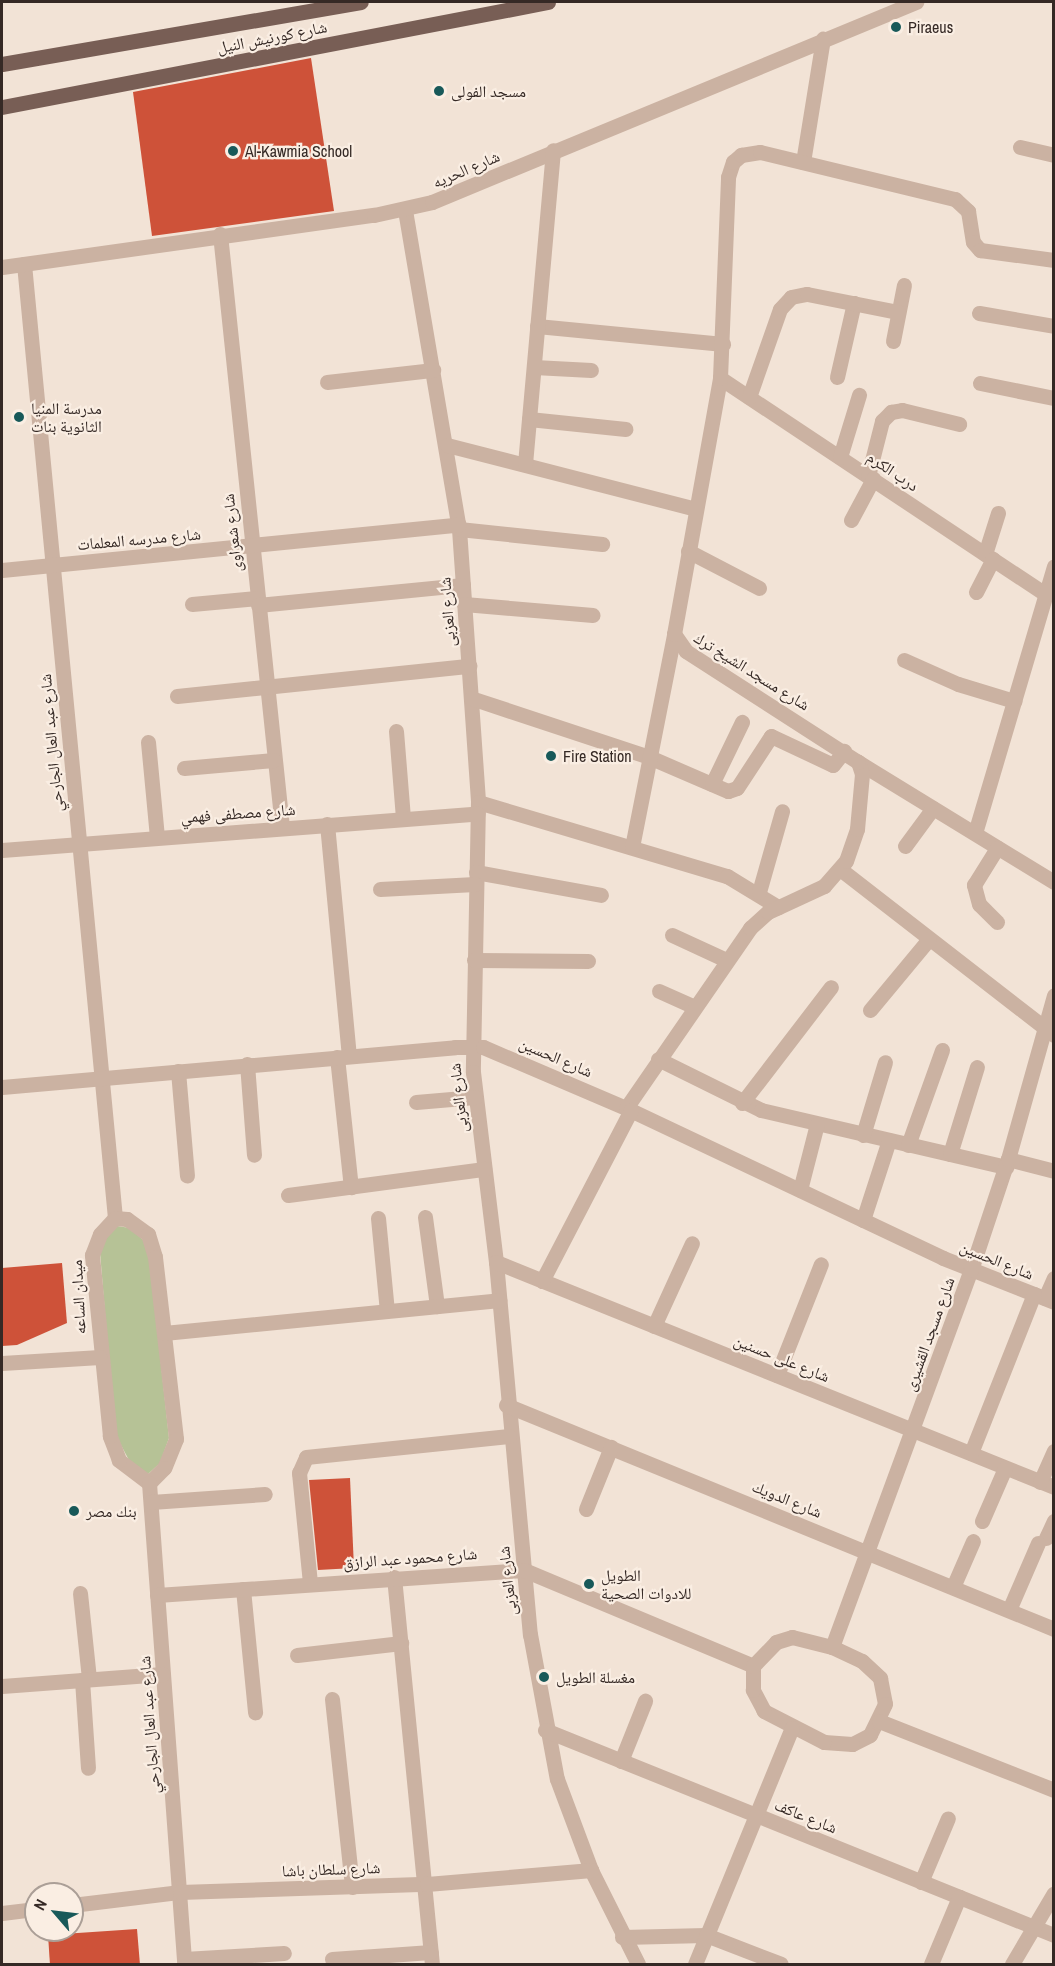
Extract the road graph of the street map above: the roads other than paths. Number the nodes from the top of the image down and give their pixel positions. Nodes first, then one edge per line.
1 (361, 2) edge
2 (548, 2) edge
3 (916, 2) edge
4 (823, 39) junction
5 (2, 64) edge
6 (2, 107) edge
7 (1020, 147) dead end
8 (553, 150) junction
9 (1053, 155) edge
10 (803, 162) junction
11 (405, 210) junction
12 (220, 234) junction
13 (1053, 260) edge
14 (24, 264) junction
15 (2, 267) edge
16 (904, 285) dead end
17 (854, 303) junction
18 (898, 312) junction
19 (979, 313) dead end
20 (537, 326) junction
21 (1053, 326) edge
22 (893, 341) dead end
23 (723, 344) junction
24 (534, 367) junction
25 (433, 370) junction
26 (591, 370) dead end
27 (837, 377) dead end
28 (720, 378) junction
29 (327, 382) dead end
30 (980, 382) dead end
31 (859, 395) dead end
32 (749, 397) junction
33 (1053, 398) edge
34 (529, 419) junction
35 (959, 424) dead end
36 (625, 429) dead end
37 (447, 445) junction
38 (840, 457) junction
39 (525, 464) junction
40 (870, 478) junction
41 (696, 509) junction
42 (998, 513) dead end
43 (851, 520) dead end
44 (459, 527) junction
45 (602, 544) dead end
46 (252, 547) junction
47 (688, 551) junction
48 (989, 556) junction
49 (53, 565) junction
50 (1053, 566) edge
51 (2, 570) edge
52 (463, 585) junction
53 (759, 588) dead end
54 (976, 592) dead end
55 (1045, 594) junction
56 (258, 602) junction
57 (192, 604) dead end
58 (464, 604) junction
59 (593, 615) dead end
60 (674, 634) junction
61 (904, 660) dead end
62 (469, 666) junction
63 (267, 687) junction
64 (177, 696) dead end
65 (471, 698) junction
66 (1014, 701) junction
67 (742, 722) dead end
68 (396, 731) dead end
69 (148, 742) dead end
70 (844, 751) junction
71 (649, 757) junction
72 (274, 760) junction
73 (858, 762) junction
74 (184, 768) dead end
75 (712, 784) junction
76 (478, 808) junction
77 (933, 808) junction
78 (782, 811) dead end
79 (403, 818) junction
80 (327, 824) junction
81 (282, 827) junction
82 (975, 833) junction
83 (157, 837) junction
84 (79, 842) junction
85 (905, 846) dead end
86 (632, 847) junction
87 (997, 848) junction
88 (2, 850) edge
89 (840, 869) junction
90 (476, 878) junction
91 (1053, 882) edge
92 (380, 889) dead end
93 (759, 892) junction
94 (601, 896) dead end
95 (778, 907) junction
96 (997, 922) dead end
97 (672, 935) dead end
98 (929, 939) junction
99 (474, 960) junction
100 (726, 960) junction
101 (588, 961) dead end
102 (831, 987) dead end
103 (659, 991) dead end
104 (1053, 995) edge
105 (693, 1006) junction
106 (870, 1010) dead end
107 (1049, 1032) edge
108 (471, 1046) junction
109 (942, 1050) dead end
110 (343, 1057) junction
111 (658, 1059) junction
112 (885, 1062) dead end
113 (247, 1064) junction
114 (977, 1067) dead end
115 (178, 1071) junction
116 (101, 1077) junction
117 (2, 1088) edge
118 (475, 1097) junction
119 (416, 1102) dead end
120 (742, 1103) junction
121 (629, 1109) junction
122 (817, 1124) junction
123 (863, 1135) junction
124 (889, 1140) junction
125 (908, 1144) junction
126 (950, 1154) junction
127 (254, 1155) dead end
128 (1007, 1163) junction
129 (484, 1169) junction
130 (1053, 1171) edge
131 (188, 1176) dead end
132 (351, 1187) junction
133 (800, 1190) junction
134 (288, 1195) dead end
135 (425, 1217) dead end
136 (115, 1218) junction
137 (378, 1218) dead end
138 (863, 1220) junction
139 (692, 1243) dead end
140 (496, 1262) junction
141 (821, 1264) dead end
142 (971, 1270) junction
143 (1053, 1278) edge
144 (542, 1281) junction
145 (1044, 1298) edge
146 (498, 1300) junction
147 (437, 1306) junction
148 (387, 1311) junction
149 (654, 1326) junction
150 (164, 1333) junction
151 (100, 1357) junction
152 (2, 1363) edge
153 (777, 1375) junction
154 (507, 1404) junction
155 (912, 1430) junction
156 (509, 1436) junction
157 (611, 1447) junction
158 (1053, 1451) edge
159 (971, 1454) junction
160 (1005, 1468) junction
161 (149, 1483) junction
162 (1047, 1485) edge
163 (265, 1494) dead end
164 (151, 1502) junction
165 (586, 1509) dead end
166 (982, 1521) dead end
167 (1053, 1521) edge
168 (973, 1541) dead end
169 (867, 1551) junction
170 (524, 1570) junction
171 (394, 1577) junction
172 (310, 1583) junction
173 (953, 1587) junction
174 (243, 1589) junction
175 (80, 1593) dead end
176 (157, 1595) junction
177 (1009, 1610) junction
178 (1053, 1629) edge
179 (401, 1642) junction
180 (832, 1647) junction
181 (297, 1655) dead end
182 (753, 1666) junction
183 (163, 1674) junction
184 (86, 1679) junction
185 (2, 1686) edge
186 (332, 1699) dead end
187 (645, 1701) dead end
188 (255, 1712) dead end
189 (879, 1721) junction
190 (792, 1728) junction
191 (545, 1730) junction
192 (621, 1761) junction
193 (88, 1768) dead end
194 (1053, 1790) edge
195 (756, 1815) junction
196 (948, 1818) dead end
197 (591, 1870) junction
198 (921, 1882) junction
199 (427, 1884) junction
200 (352, 1887) junction
201 (180, 1892) junction
202 (1053, 1893) edge
203 (959, 1897) junction
204 (84, 1904) edge
205 (24, 1910) edge
206 (2, 1913) edge
207 (1034, 1927) junction
208 (706, 1935) junction
209 (1053, 1935) edge
210 (622, 1937) junction
211 (284, 1953) dead end
212 (432, 1958) edge
213 (332, 1959) dead end
214 (184, 1962) edge
215 (638, 1965) edge
216 (695, 1965) edge
217 (781, 1965) edge
218 (931, 1965) edge
219 (1012, 1965) edge

1 - 5 main road, شارع كورنيش النيل
2 - 6 main road, شارع كورنيش النيل
3 - 4 street, شارع الحريه
4 - 8 street, شارع الحريه
4 - 10 street
7 - 9 street
8 - 11 street, شارع الحريه
8 - 20 street
10 - 13 street
10 - 23 street, شارع مسجد الشيخ ترك
11 - 12 street, شارع الحريه
11 - 25 street, شارع العزبى
12 - 14 street, شارع الحريه
12 - 46 street, شارع شعراوى
14 - 15 street, شارع الحريه
14 - 49 street, شارع عبد العال الجارحي
16 - 18 street
17 - 18 street
17 - 27 street
17 - 32 street
18 - 22 street
19 - 21 street
20 - 23 street
20 - 24 street
23 - 28 street, شارع مسجد الشيخ ترك
24 - 26 street
24 - 34 street
25 - 29 street
25 - 37 street, شارع العزبى
28 - 32 street, درب الكرم
28 - 41 street, شارع مسجد الشيخ ترك
30 - 33 street
31 - 38 street
32 - 38 street, درب الكرم
34 - 36 street
34 - 39 street
35 - 40 street
37 - 39 street
37 - 44 street, شارع العزبى
38 - 40 street, درب الكرم
39 - 41 street
40 - 43 street
40 - 48 street, درب الكرم
41 - 47 street, شارع مسجد الشيخ ترك
42 - 48 street
44 - 45 street, شارع مدرسه المعلمات
44 - 46 street, شارع مدرسه المعلمات
44 - 52 street, شارع العزبى
46 - 49 street, شارع مدرسه المعلمات
46 - 56 street, شارع شعراوى
47 - 53 street
47 - 60 street, شارع مسجد الشيخ ترك
48 - 54 street
48 - 55 street, درب الكرم
49 - 51 street, شارع مدرسه المعلمات
49 - 84 street, شارع عبد العال الجارحي
50 - 55 street
52 - 56 street
52 - 58 street, شارع العزبى
55 - 66 street
56 - 57 street
56 - 63 street, شارع شعراوى
58 - 59 street
58 - 62 street, شارع العزبى
60 - 70 street, شارع مسجد الشيخ ترك
60 - 71 street
61 - 66 street
62 - 63 street
62 - 65 street, شارع العزبى
63 - 64 street
63 - 72 street, شارع شعراوى
65 - 71 street
65 - 76 street, شارع العزبى
66 - 82 street
67 - 75 street
68 - 79 street
69 - 83 street
70 - 73 street, شارع مسجد الشيخ ترك
70 - 75 street
71 - 75 street
71 - 86 street
72 - 74 street
72 - 81 street, شارع شعراوى
73 - 77 street, شارع مسجد الشيخ ترك
73 - 89 street
76 - 79 street, شارع مصطفى فهمي
76 - 86 street
76 - 90 street, شارع العزبى
77 - 82 street, شارع مسجد الشيخ ترك
77 - 85 street
78 - 93 street
79 - 80 street, شارع مصطفى فهمي
80 - 81 street, شارع مصطفى فهمي
80 - 110 street
81 - 83 street, شارع مصطفى فهمي
82 - 87 street, شارع مسجد الشيخ ترك
83 - 84 street, شارع مصطفى فهمي
84 - 88 street, شارع مصطفى فهمي
84 - 116 street, شارع عبد العال الجارحي
86 - 93 street
87 - 91 street, شارع مسجد الشيخ ترك
87 - 96 street
89 - 95 street
89 - 98 street
90 - 92 street
90 - 94 street
90 - 99 street, شارع العزبى
93 - 95 street
95 - 100 street
97 - 100 street
98 - 106 street
98 - 107 street
99 - 101 street
99 - 108 street, شارع العزبى
100 - 105 street
102 - 120 street
103 - 105 street
104 - 107 street, شارع مسجد القشيرى
105 - 111 street
107 - 128 street, شارع مسجد القشيرى
108 - 110 street, شارع الحسين
108 - 118 street, شارع العزبى
108 - 121 street, شارع الحسين
109 - 125 street
110 - 113 street, شارع الحسين
110 - 132 street
111 - 120 street
111 - 121 street
112 - 123 street
113 - 115 street, شارع الحسين
113 - 127 street
114 - 126 street
115 - 116 street, شارع الحسين
115 - 131 street
116 - 117 street, شارع الحسين
116 - 136 street, شارع عبد العال الجارحي
118 - 119 street
118 - 129 street, شارع العزبى
120 - 122 street
121 - 133 street, شارع الحسين
121 - 144 street
122 - 123 street
122 - 133 street
123 - 124 street
124 - 125 street
124 - 138 street
125 - 126 street
126 - 128 street
128 - 130 street
128 - 142 street, شارع مسجد القشيرى
129 - 132 street
129 - 140 street, شارع العزبى
132 - 134 street
133 - 138 street, شارع الحسين
135 - 147 street
136 - 150 street
136 - 151 street, ميدان الساعه
137 - 148 street
138 - 142 street, شارع الحسين
139 - 149 street
140 - 144 street, شارع على حسنين
140 - 146 street, شارع العزبى
141 - 153 street
142 - 145 street, شارع الحسين
142 - 155 street, شارع مسجد القشيرى
143 - 145 street
144 - 149 street, شارع على حسنين
145 - 159 street
146 - 147 street
146 - 154 street, شارع العزبى
147 - 148 street
148 - 150 street
149 - 153 street, شارع على حسنين
150 - 161 street
151 - 152 street
151 - 161 street, ميدان الساعه
153 - 155 street, شارع على حسنين
154 - 156 street, شارع العزبى
154 - 157 street, شارع الدويك
155 - 159 street, شارع على حسنين
155 - 169 street, شارع مسجد القشيرى
156 - 170 street, شارع العزبى
156 - 172 street
157 - 165 street
157 - 169 street, شارع الدويك
158 - 162 street
159 - 160 street, شارع على حسنين
160 - 162 street, شارع على حسنين
160 - 166 street
161 - 164 street, شارع عبد العال الجارحي
163 - 164 street
164 - 176 street, شارع عبد العال الجارحي
167 - 177 street
168 - 173 street
169 - 173 street, شارع الدويك
169 - 180 street, شارع مسجد القشيرى
170 - 171 street, شارع محمود عبد الرازق
170 - 182 street, شارع محمود عبد الرازق
170 - 191 street, شارع العزبى
171 - 172 street, شارع محمود عبد الرازق
171 - 179 street
172 - 174 street, شارع محمود عبد الرازق
173 - 177 street, شارع الدويك
174 - 176 street, شارع محمود عبد الرازق
174 - 188 street
175 - 184 street
176 - 183 street, شارع عبد العال الجارحي
177 - 178 street, شارع الدويك
179 - 181 street
179 - 199 street
180 - 182 street
180 - 189 street
182 - 190 street
183 - 184 street
183 - 201 street, شارع عبد العال الجارحي
184 - 185 street
184 - 193 street
186 - 200 street
187 - 192 street
189 - 190 street
189 - 194 street
190 - 195 street
191 - 192 street, شارع عاكف
191 - 197 street, شارع العزبى
192 - 195 street, شارع عاكف
195 - 198 street, شارع عاكف
195 - 208 street
196 - 198 street
197 - 199 street, شارع سلطان باشا
197 - 210 street, شارع العزبى
198 - 203 street, شارع عاكف
199 - 200 street, شارع سلطان باشا
199 - 212 street
200 - 201 street, شارع سلطان باشا
201 - 204 street, شارع سلطان باشا
201 - 214 street, شارع عبد العال الجارحي
202 - 207 street
203 - 207 street, شارع عاكف
203 - 218 street
205 - 206 street
207 - 209 street, شارع عاكف
207 - 219 street
208 - 210 street
208 - 216 street
208 - 217 street
210 - 215 street, شارع العزبى
211 - 214 street
212 - 213 street

